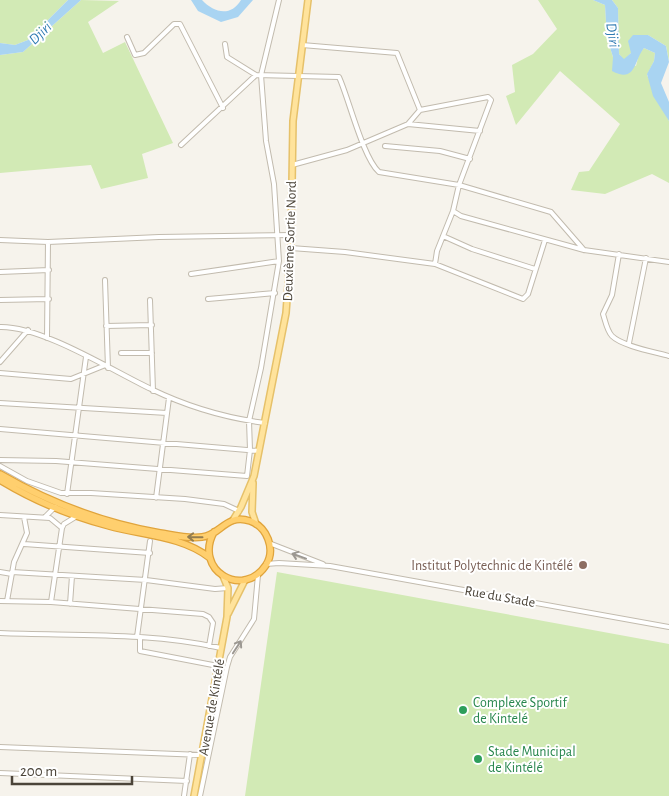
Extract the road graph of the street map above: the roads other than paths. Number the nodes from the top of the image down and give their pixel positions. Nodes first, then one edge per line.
1 (279, 0) edge
2 (308, 0) edge
3 (127, 37) dead end
4 (226, 44) dead end
5 (302, 45) junction
6 (258, 75) junction
7 (298, 76) junction
8 (223, 108) junction
9 (420, 110) junction
10 (408, 124) junction
11 (480, 131) junction
12 (364, 142) junction
13 (181, 145) dead end
14 (385, 146) dead end
15 (470, 159) junction
16 (292, 165) junction
17 (459, 185) junction
18 (453, 211) junction
19 (292, 235) junction
20 (278, 236) junction
21 (443, 236) junction
22 (0, 240) edge
23 (545, 240) junction
24 (48, 242) junction
25 (291, 248) junction
26 (584, 250) junction
27 (619, 254) junction
28 (646, 258) junction
29 (279, 261) junction
30 (669, 262) edge
31 (435, 264) junction
32 (535, 269) junction
33 (49, 270) junction
34 (0, 272) edge
35 (191, 274) dead end
36 (106, 280) dead end
37 (275, 293) junction
38 (49, 299) junction
39 (208, 299) dead end
40 (0, 300) edge
41 (150, 300) dead end
42 (152, 325) junction
43 (106, 326) junction
44 (0, 327) edge
45 (28, 330) junction
46 (47, 338) junction
47 (629, 343) junction
48 (121, 353) dead end
49 (152, 353) junction
50 (0, 354) edge
51 (7, 356) junction
52 (669, 356) edge
53 (86, 357) junction
54 (0, 362) edge
55 (105, 367) junction
56 (0, 374) edge
57 (84, 376) junction
58 (153, 390) junction
59 (169, 398) junction
60 (0, 403) edge
61 (78, 409) junction
62 (167, 413) junction
63 (249, 421) junction
64 (264, 424) junction
65 (0, 429) edge
66 (74, 434) junction
67 (163, 441) junction
68 (250, 450) junction
69 (260, 451) junction
70 (0, 460) edge
71 (71, 463) junction
72 (0, 466) edge
73 (160, 470) junction
74 (0, 474) edge
75 (247, 476) junction
76 (254, 478) junction
77 (0, 480) edge
78 (0, 485) edge
79 (10, 486) junction
80 (67, 494) junction
81 (156, 498) junction
82 (54, 507) junction
83 (239, 511) junction
84 (0, 515) edge
85 (78, 516) junction
86 (24, 517) junction
87 (45, 517) junction
88 (232, 520) junction
89 (256, 524) junction
90 (62, 528) junction
91 (214, 532) junction
92 (150, 541) dead end
93 (269, 543) junction
94 (24, 544) junction
95 (60, 548) junction
96 (150, 554) junction
97 (210, 558) junction
98 (266, 564) junction
99 (330, 566) junction
100 (0, 572) edge
101 (12, 573) junction
102 (55, 575) junction
103 (258, 575) junction
104 (72, 576) junction
105 (223, 576) junction
106 (146, 580) junction
107 (245, 580) junction
108 (228, 588) junction
109 (0, 601) edge
110 (7, 601) junction
111 (51, 602) junction
112 (70, 604) junction
113 (141, 609) junction
114 (226, 617) junction
115 (669, 627) edge
116 (0, 633) edge
117 (139, 637) junction
118 (209, 646) junction
119 (221, 648) junction
120 (218, 666) junction
121 (0, 747) edge
122 (190, 754) junction
123 (202, 755) junction
124 (0, 773) edge
125 (187, 780) junction
126 (184, 796) edge
127 (194, 796) edge
128 (200, 796) edge

1 - 6 street
2 - 5 main road, Deuxième Sortie Nord
3 - 8 street
4 - 6 street
5 - 7 main road, Deuxième Sortie Nord
5 - 9 street
6 - 7 street
6 - 8 street
6 - 20 street
7 - 12 street
7 - 16 main road, Deuxième Sortie Nord
8 - 13 street
9 - 10 street
9 - 11 street
10 - 11 street
10 - 12 street
11 - 15 street
12 - 16 street
12 - 17 street
14 - 15 street
15 - 17 street
16 - 19 main road, Deuxième Sortie Nord
17 - 18 street
17 - 26 street
18 - 21 street
18 - 23 street
19 - 20 street
19 - 25 main road, Deuxième Sortie Nord
20 - 24 street
20 - 29 street
21 - 31 street
21 - 32 street
22 - 24 street
23 - 26 street
23 - 32 street
24 - 33 street
25 - 31 street
25 - 64 main road, Deuxième Sortie Nord
26 - 27 street
27 - 28 street
27 - 47 street
28 - 30 street
28 - 47 street
29 - 35 street
29 - 37 street
31 - 32 street
33 - 34 street
33 - 38 street
36 - 43 street
37 - 39 street
37 - 63 street
38 - 40 street
38 - 46 street
41 - 42 street
42 - 43 street
42 - 49 street
43 - 55 street
44 - 45 street
45 - 46 street
45 - 51 street
46 - 53 street
47 - 52 street
48 - 49 street
49 - 58 street
50 - 51 street
51 - 54 street
53 - 55 street
53 - 57 street
55 - 57 street
55 - 58 street
56 - 57 street
57 - 61 street
58 - 59 street
59 - 62 street
59 - 63 street
60 - 61 street
61 - 62 street
61 - 66 street
62 - 67 street
63 - 64 street
63 - 68 street
64 - 69 main road, Deuxième Sortie Nord
65 - 66 street
66 - 67 street
66 - 71 street
67 - 68 street
67 - 73 street
68 - 69 street
68 - 75 street
69 - 76 main road, Deuxième Sortie Nord
70 - 71 street
71 - 73 street
71 - 80 street
72 - 80 street
73 - 75 street
73 - 81 street
91 -> 74 highway
75 - 76 street
76 - 83 main road, Deuxième Sortie Nord
76 - 89 main road, Deuxième Sortie Nord
77 - 79 highway
78 - 79 street
79 - 82 highway
80 - 81 street
81 - 83 street
82 - 85 highway
82 - 87 street
83 - 88 main road, Deuxième Sortie Nord
84 - 86 street
85 - 90 street
85 - 97 highway
86 - 87 street
86 - 94 street
87 - 90 street
88 - 89 highway
88 - 91 highway
89 - 93 highway
90 - 95 street
91 - 97 highway
92 - 96 street
93 - 98 highway
99 -> 93 street, Rue du Stade
94 - 95 street
94 - 101 street
95 - 96 street
95 - 102 street
96 - 106 street
97 - 105 highway
98 - 99 street, Rue du Stade
98 - 103 highway
99 - 115 street, Rue du Stade
100 - 101 street
101 - 102 street
101 - 110 street
102 - 104 street
102 - 111 street
103 - 107 highway
128 -> 103 street
104 - 106 street
104 - 112 street
105 - 107 highway
105 - 108 main road, Avenue de Kintélé
106 - 108 street
106 - 113 street
107 - 114 main road, Avenue de Kintélé
108 - 114 main road, Avenue de Kintélé
109 - 110 street
110 - 111 street
111 - 112 street
112 - 113 street
113 - 117 street
113 - 118 street
114 - 119 main road, Avenue de Kintélé
116 - 117 street
117 - 118 street
117 - 120 street
118 - 119 street
119 - 120 main road, Avenue de Kintélé
120 - 123 main road, Avenue de Kintélé
121 - 122 street
122 - 123 street
122 - 125 street
123 - 127 main road, Avenue de Kintélé
124 - 125 street
125 - 126 street

